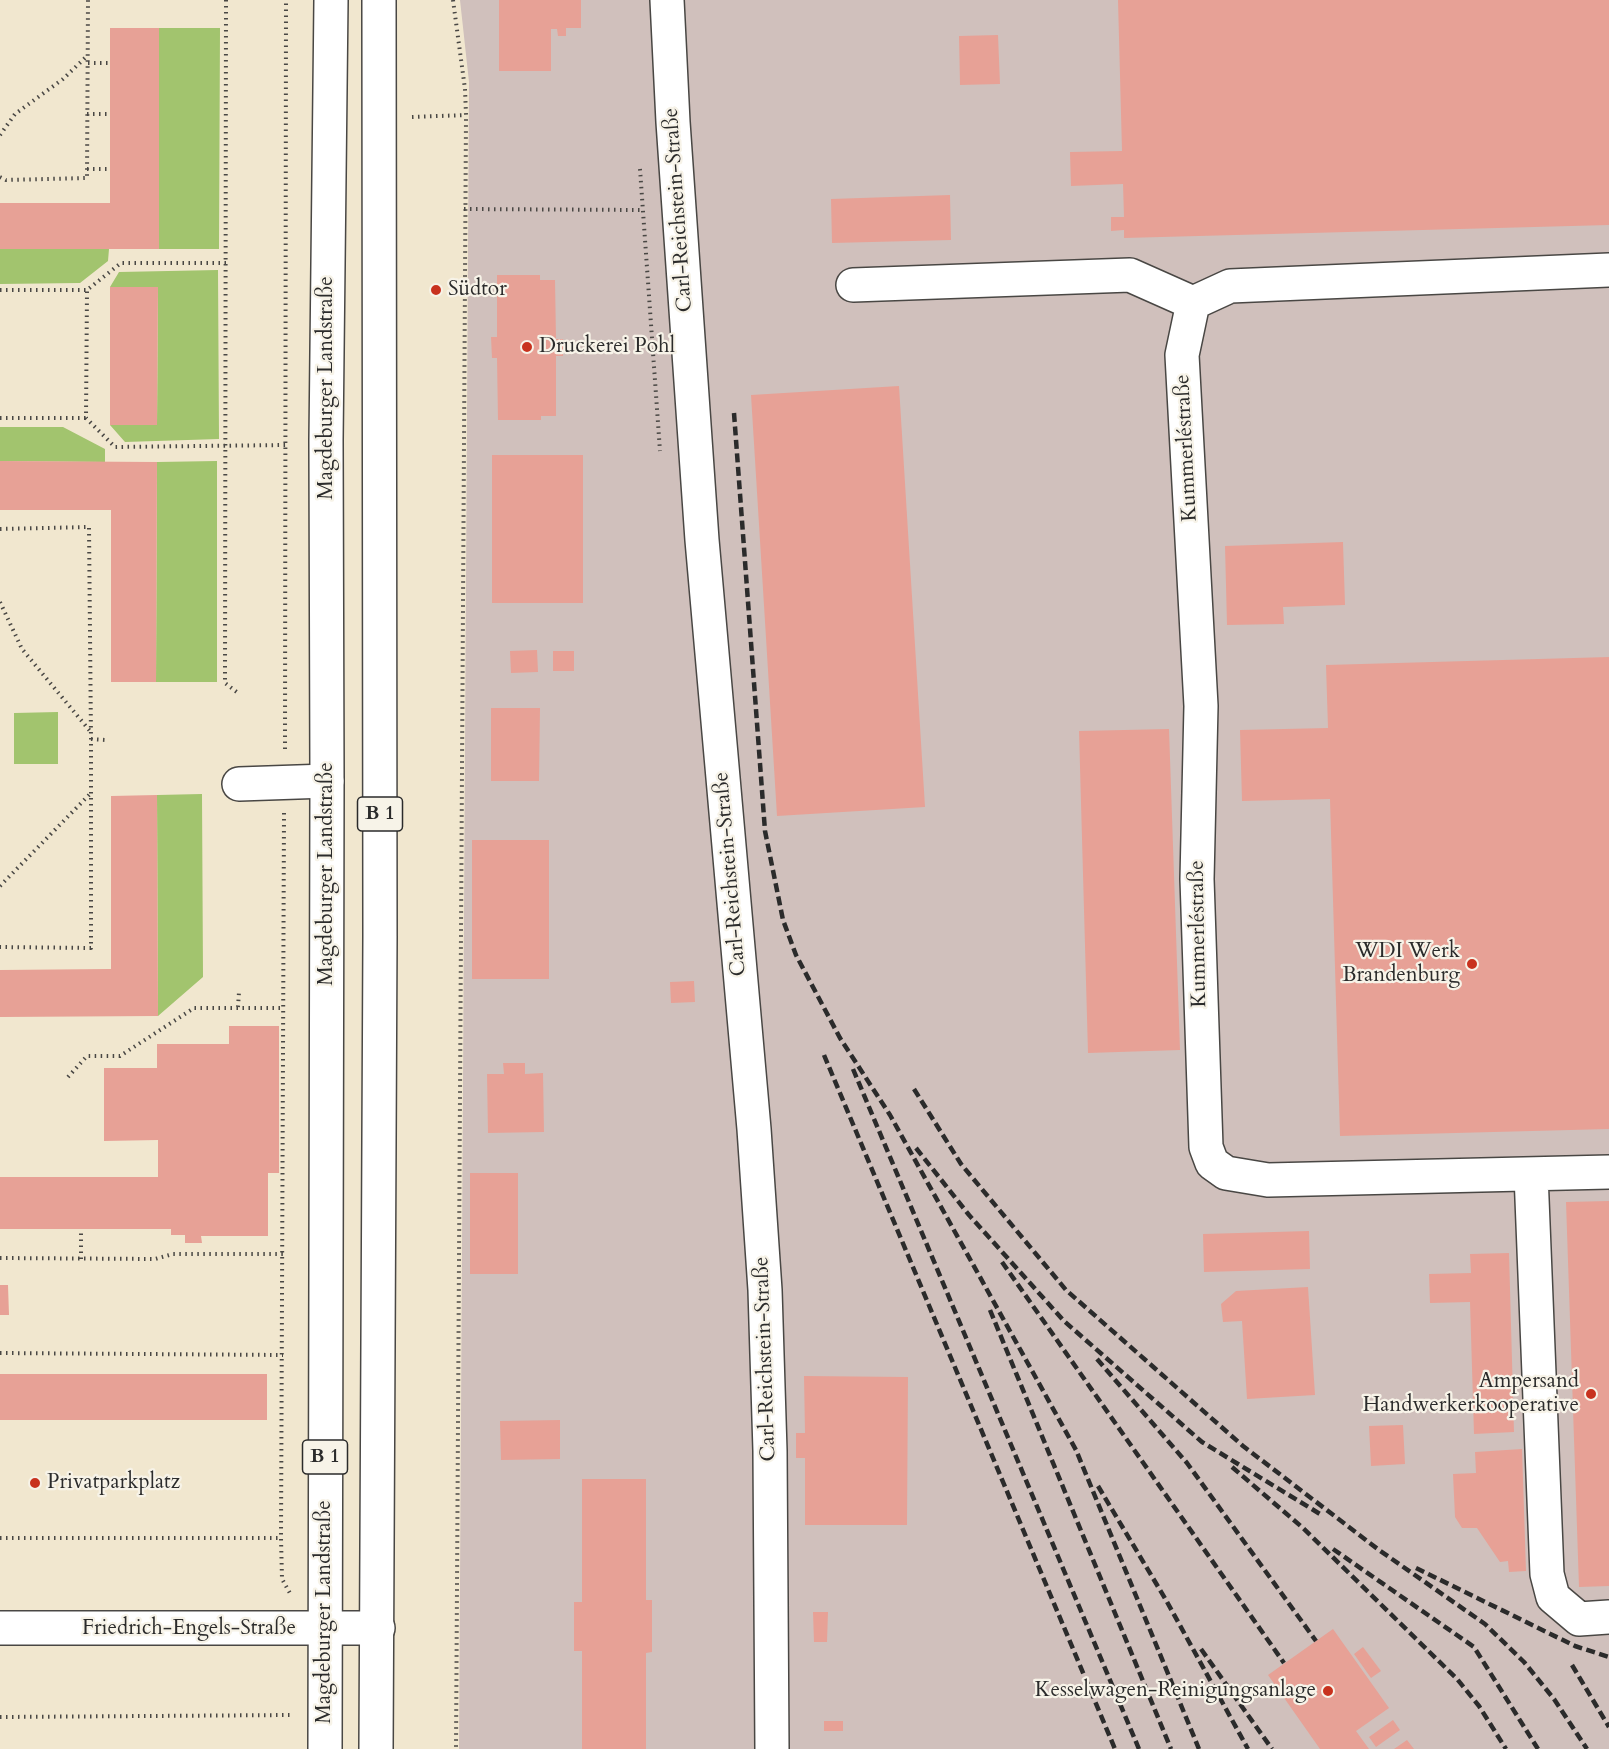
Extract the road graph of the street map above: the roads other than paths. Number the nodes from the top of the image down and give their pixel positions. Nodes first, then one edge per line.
1 (331, 0) edge
2 (379, 0) edge
3 (667, 0) edge
4 (1609, 270) edge
5 (853, 285) dead end
6 (1192, 303) junction
7 (327, 781) junction
8 (238, 784) dead end
9 (1609, 1172) edge
10 (1531, 1174) junction
11 (1609, 1617) edge
12 (0, 1628) edge
13 (378, 1628) junction
14 (325, 1629) junction
15 (325, 1749) edge
16 (376, 1749) edge
17 (772, 1749) edge

1 - 7 street, Magdeburger Landstraße / B 1
2 - 13 street, B 1
3 - 17 street, Carl-Reichstein-Straße
4 - 6 street
5 - 6 street
6 - 10 street, Kummerléstraße
7 - 8 street
7 - 14 street, Magdeburger Landstraße / B 1
9 - 10 street, Kummerléstraße
10 - 11 street
12 - 14 street, Friedrich-Engels-Straße
13 - 14 street, Friedrich-Engels-Straße
13 - 16 street, B 1
14 - 15 street, Magdeburger Landstraße / B 1

